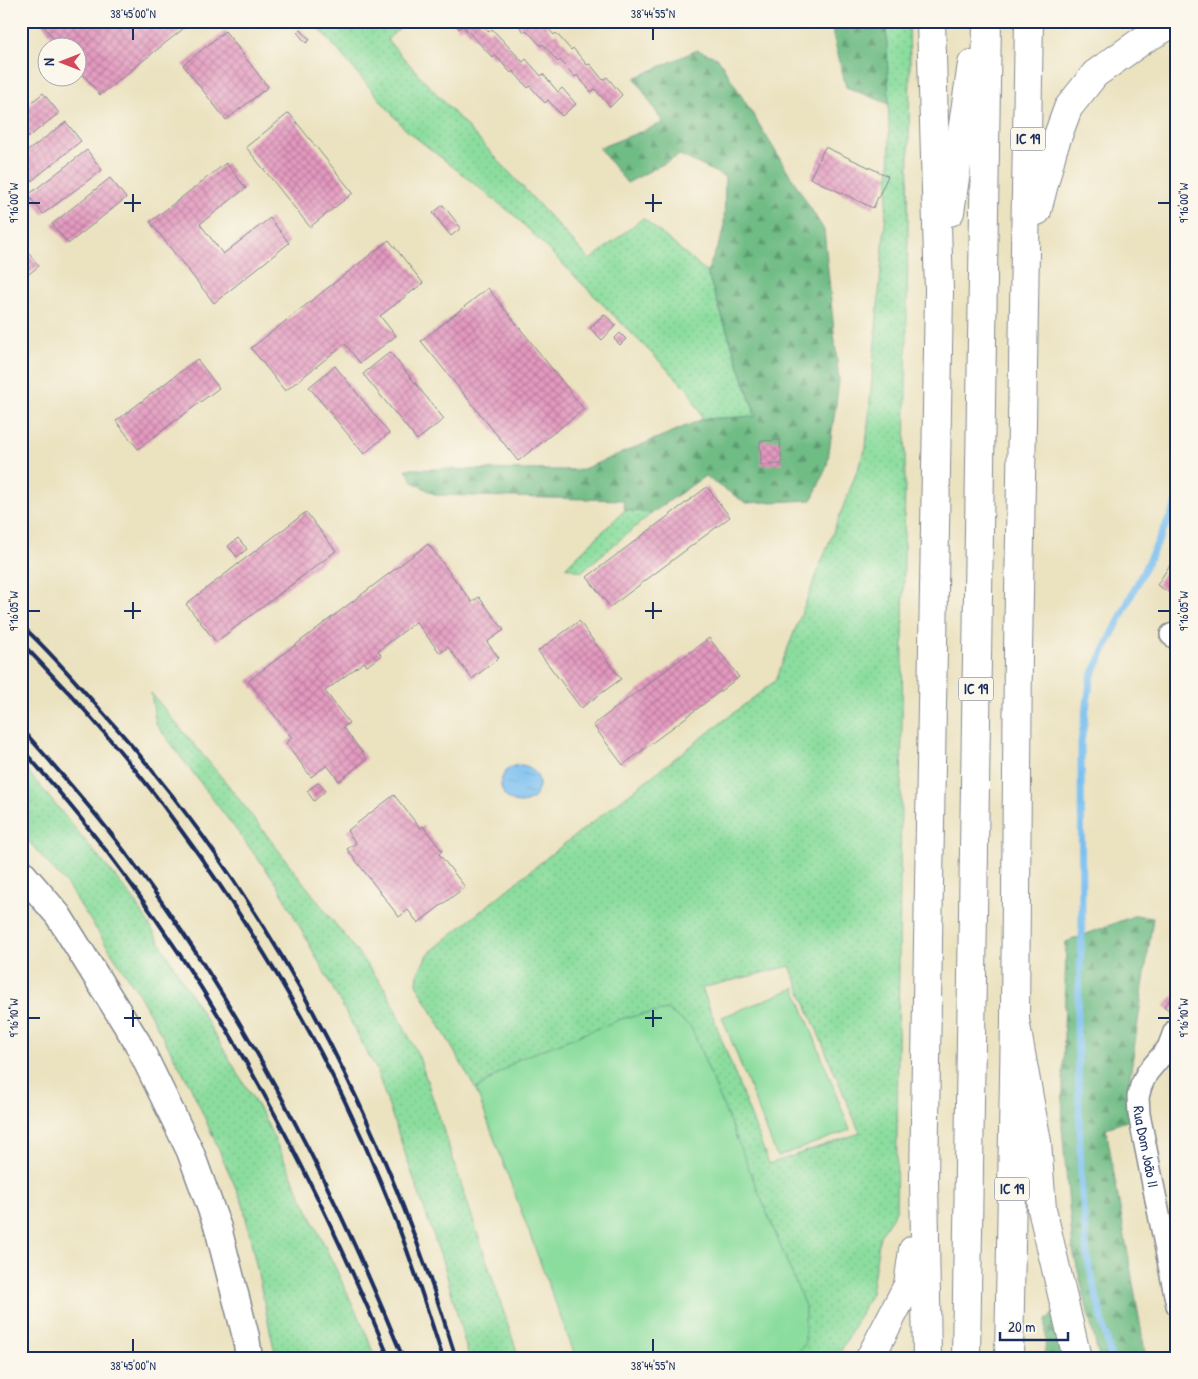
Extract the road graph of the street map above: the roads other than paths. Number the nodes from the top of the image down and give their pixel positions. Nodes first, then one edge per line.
1 (931, 21) edge
2 (978, 21) edge
3 (987, 21) edge
4 (1030, 21) edge
5 (1177, 22) edge
6 (1026, 256) junction
7 (939, 291) junction
8 (1177, 633) edge
9 (1177, 639) edge
10 (21, 872) edge
11 (1014, 1020) junction
12 (1174, 1039) edge
13 (924, 1179) junction
14 (1177, 1305) edge
15 (249, 1358) edge
16 (870, 1358) edge
17 (927, 1358) edge
18 (966, 1358) edge
19 (1009, 1358) edge
20 (1077, 1358) edge

1 - 7 highway
2 - 7 highway
3 - 18 highway, IC 19
4 - 6 highway, IC 19
5 - 6 highway
6 - 11 highway, IC 19
7 - 13 highway
8 - 9 street
10 - 15 street
11 - 19 highway, IC 19
11 - 20 highway
12 - 14 street, Rua Dom João II
13 - 16 highway
13 - 17 highway

